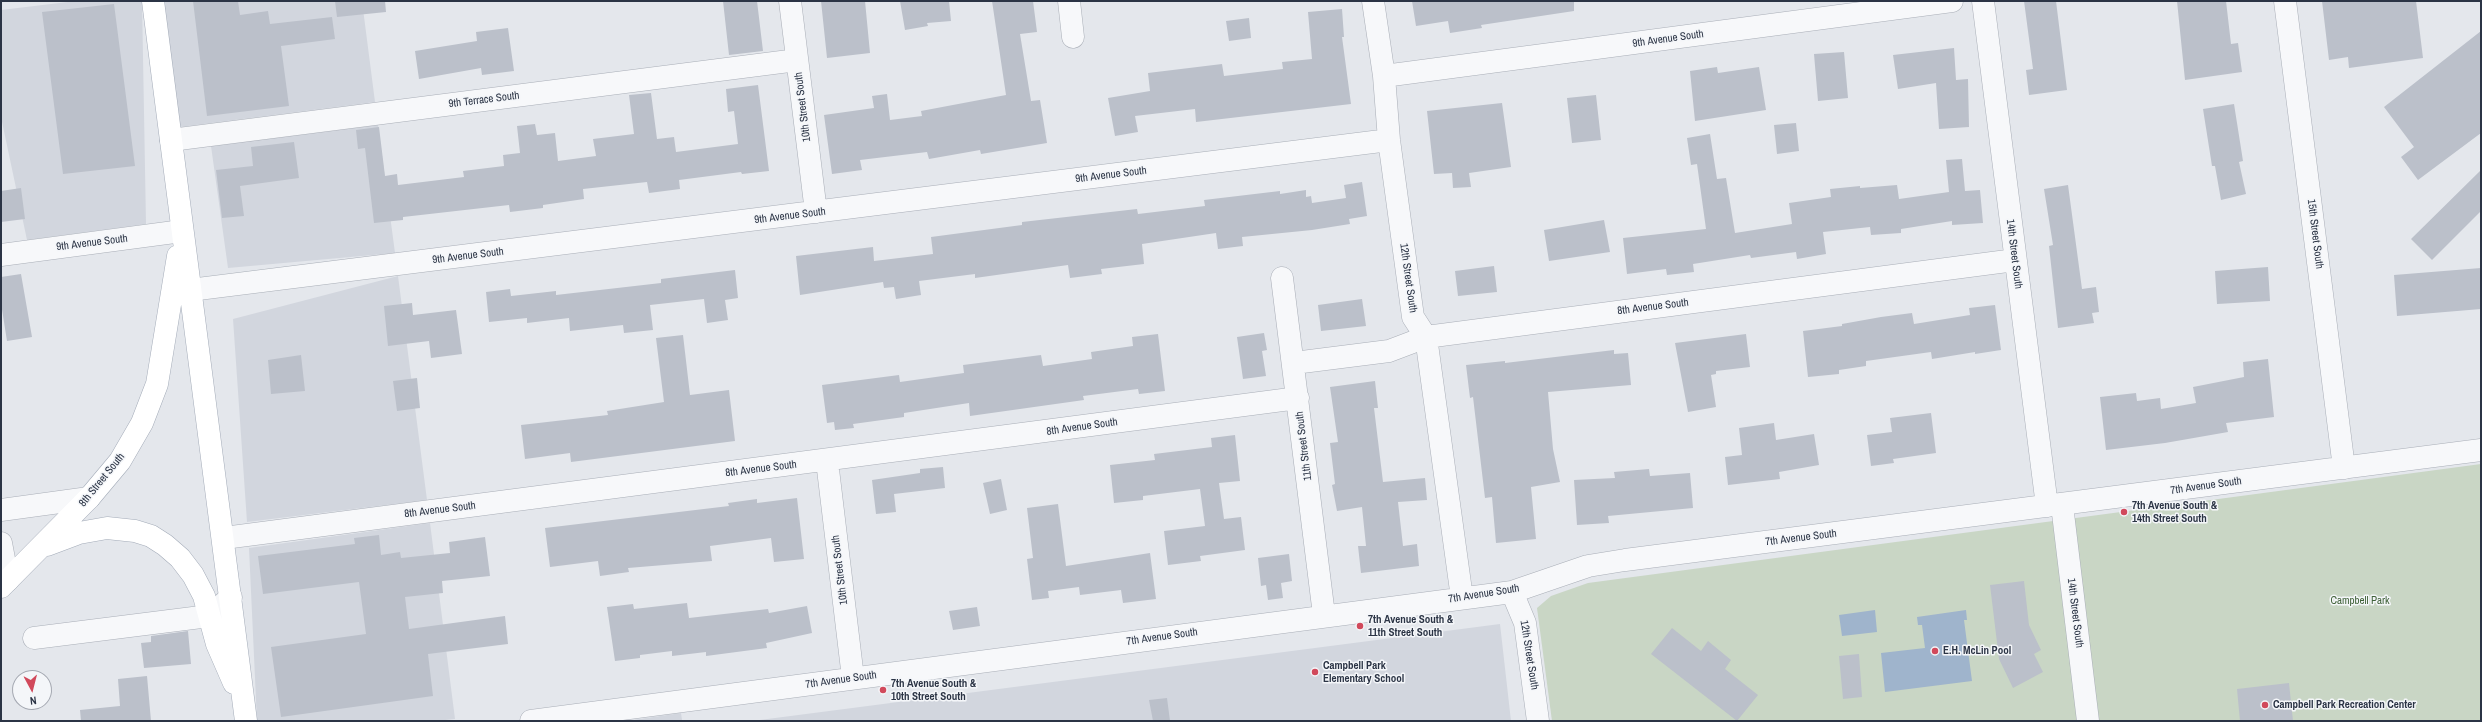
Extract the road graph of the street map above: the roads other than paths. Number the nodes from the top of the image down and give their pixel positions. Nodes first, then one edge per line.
1 (153, 1) edge
2 (790, 1) edge
3 (1069, 1) edge
4 (1372, 1) edge
5 (1952, 1) edge
6 (1983, 1) edge
7 (2285, 1) edge
8 (1073, 37) dead end
9 (797, 60) junction
10 (1384, 76) junction
11 (171, 140) junction
12 (1389, 140) junction
13 (816, 212) junction
14 (182, 231) junction
15 (1, 255) edge
16 (2015, 260) junction
17 (1282, 278) dead end
18 (190, 290) junction
19 (1426, 337) junction
20 (1294, 363) junction
21 (1298, 398) junction
22 (2481, 450) edge
23 (827, 461) junction
24 (2344, 468) junction
25 (89, 498) junction
26 (2054, 506) junction
27 (1, 510) edge
28 (224, 538) junction
29 (1, 543) edge
30 (40, 547) junction
31 (4, 584) edge
32 (1512, 592) junction
33 (231, 597) junction
34 (1462, 598) junction
35 (1324, 615) junction
36 (209, 616) junction
37 (34, 638) dead end
38 (852, 678) junction
39 (245, 721) edge
40 (531, 721) edge
41 (1538, 721) edge
42 (2088, 721) edge

1 - 11 main road
2 - 9 street, 10th Street South
3 - 8 street
4 - 10 street, 12th Street South
5 - 10 street, 9th Avenue South
6 - 16 street, 14th Street South
7 - 24 street, 15th Street South
9 - 11 street, 9th Terrace South
9 - 13 street, 10th Street South
10 - 12 street, 12th Street South
11 - 14 main road
12 - 13 street, 9th Avenue South
12 - 19 street, 12th Street South
13 - 18 street, 9th Avenue South
14 - 15 street, 9th Avenue South
14 - 18 main road
14 - 25 main road, 8th Street South
16 - 19 street, 8th Avenue South
16 - 26 street, 14th Street South
17 - 20 street, 11th Street South
18 - 28 main road
19 - 20 street, 8th Avenue South
19 - 34 street, 12th Street South
20 - 21 street, 11th Street South
21 - 23 street, 8th Avenue South
21 - 35 street, 11th Street South
22 - 24 street, 7th Avenue South
23 - 28 street, 8th Avenue South
23 - 38 street, 10th Street South
24 - 26 street, 7th Avenue South
25 - 27 street
25 - 30 main road, 8th Street South
26 - 32 street, 7th Avenue South
26 - 42 street, 14th Street South
28 - 33 main road
29 - 31 street
30 - 31 main road, 8th Street South
30 - 36 main road
32 - 34 street, 7th Avenue South
32 - 41 street, 12th Street South
33 - 36 street
33 - 39 main road
34 - 35 street, 7th Avenue South
35 - 38 street, 7th Avenue South
36 - 37 street
36 - 39 main road
38 - 40 street, 7th Avenue South

